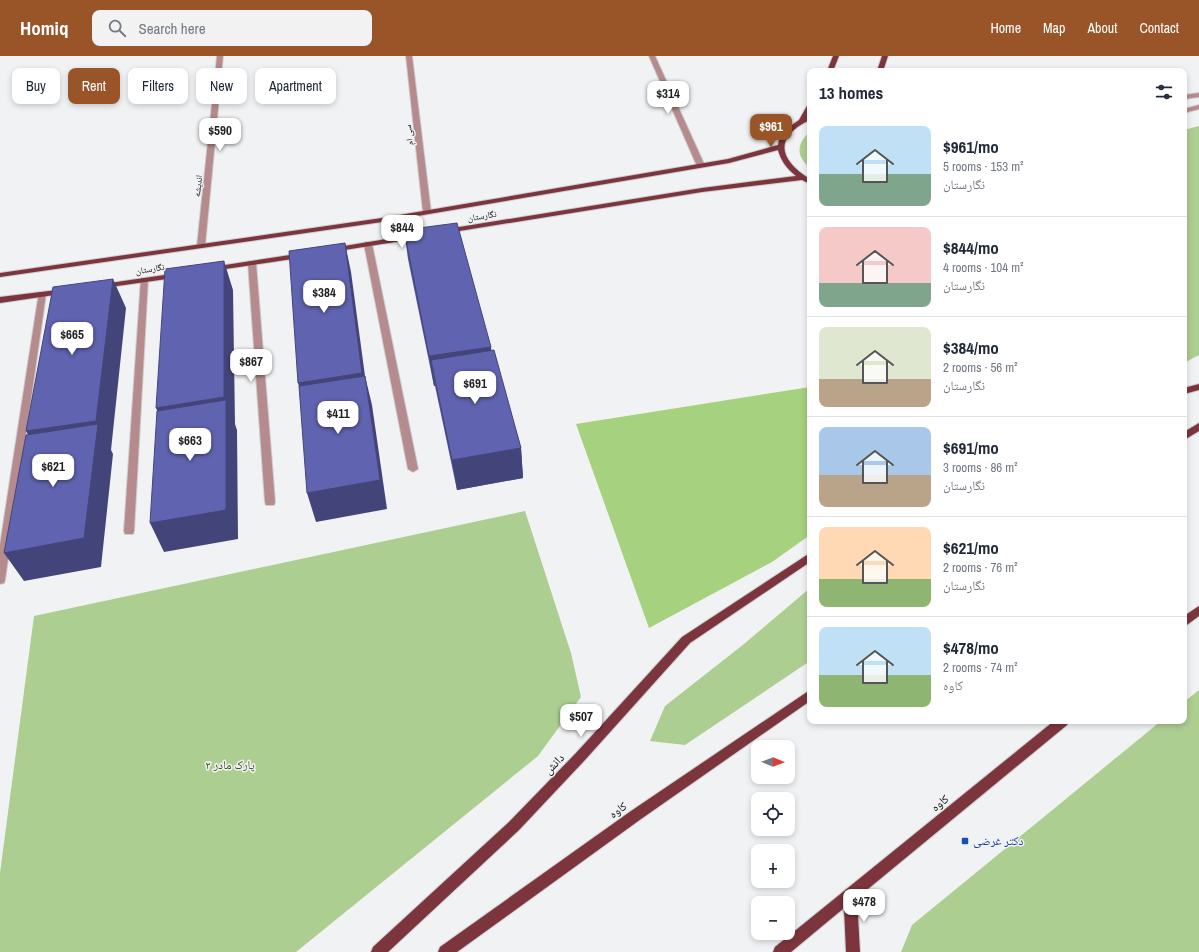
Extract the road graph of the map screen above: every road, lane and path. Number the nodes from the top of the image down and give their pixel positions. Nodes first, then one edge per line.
1 (220, 56) edge
2 (409, 56) edge
3 (652, 56) edge
4 (836, 56) edge
5 (885, 56) edge
6 (831, 68) edge
7 (881, 68) edge
8 (1199, 95) edge
9 (1187, 97) edge
10 (1199, 107) edge
11 (1187, 110) edge
12 (807, 112) edge
13 (807, 119) edge
14 (802, 121) junction
15 (780, 147) junction
16 (701, 166) junction
17 (801, 178) junction
18 (807, 181) edge
19 (427, 212) junction
20 (437, 233) edge
21 (422, 236) edge
22 (368, 244) junction
23 (201, 246) junction
24 (252, 263) junction
25 (206, 270) edge
26 (182, 274) edge
27 (0, 275) edge
28 (144, 280) junction
29 (97, 286) edge
30 (74, 290) edge
31 (42, 294) junction
32 (0, 300) edge
33 (1199, 387) edge
34 (1187, 390) edge
35 (1199, 426) edge
36 (1187, 435) edge
37 (413, 469) dead end
38 (270, 502) dead end
39 (129, 531) dead end
40 (807, 559) edge
41 (0, 580) edge
42 (1199, 610) edge
43 (1187, 620) edge
44 (807, 697) edge
45 (1059, 724) edge
46 (850, 895) junction
47 (378, 952) edge
48 (445, 952) edge
49 (780, 952) edge
50 (853, 952) edge

1 - 23 street, اندیشه
2 - 19 street, سی ام
3 - 16 street
4 - 6 main road
5 - 7 main road
8 - 9 street
10 - 11 street
12 - 14 main road
13 - 14 main road
14 - 15 main road
15 - 16 main road, نگارستان
15 - 17 main road
16 - 19 main road, نگارستان
17 - 18 main road
17 - 20 main road, نگارستان
19 - 23 main road, نگارستان
21 - 22 main road
22 - 24 main road
22 - 37 street
23 - 27 main road, نگارستان
24 - 25 main road
24 - 38 street
26 - 28 main road, نگارستان
28 - 29 main road, نگارستان
28 - 39 street
30 - 31 main road
31 - 32 main road
31 - 41 street
33 - 34 main road
35 - 36 main road
40 - 47 main road, دانش
42 - 43 main road
44 - 48 main road, کاوه
45 - 46 main road, کاوه
46 - 49 main road, کاوه
46 - 50 main road

